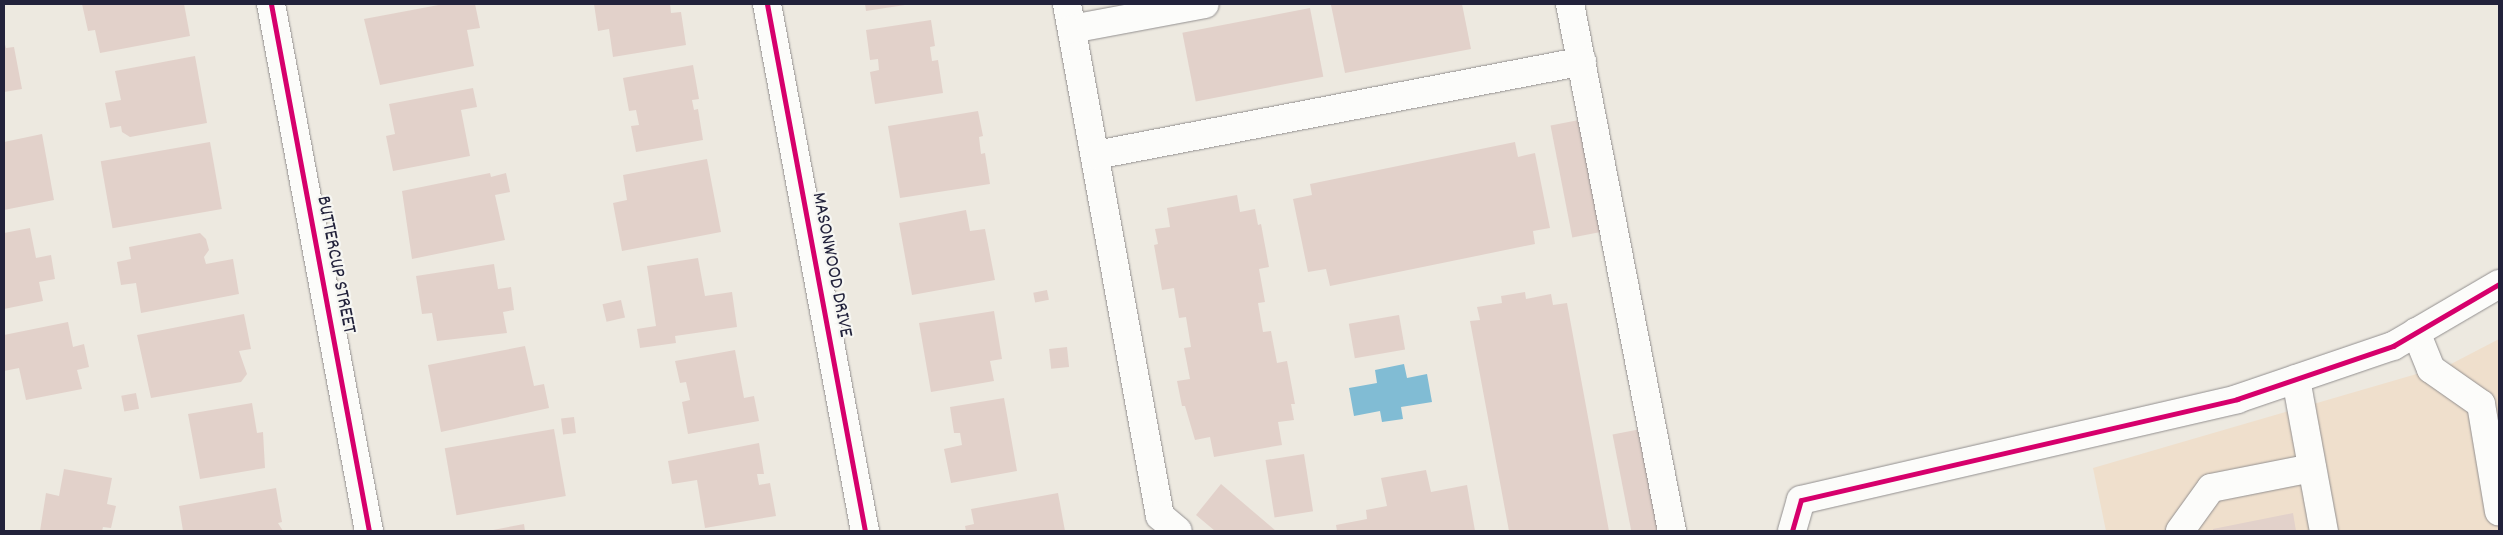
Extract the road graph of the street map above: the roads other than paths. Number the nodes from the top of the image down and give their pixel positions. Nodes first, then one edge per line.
1 (271, 4) edge
2 (767, 4) edge
3 (1205, 4) edge
4 (1570, 4) edge
5 (1069, 16) edge
6 (1582, 62) junction
7 (1096, 155) junction
8 (2499, 284) edge
9 (2416, 332) junction
10 (2296, 379) junction
11 (2312, 468) junction
12 (2499, 512) edge
13 (370, 531) edge
14 (865, 531) edge
15 (1178, 531) edge
16 (1672, 531) edge
17 (1792, 531) edge
18 (2180, 531) edge
19 (2324, 531) edge

1 - 13 street, BUTTERCUP STREET
2 - 14 street, MASONWOOD DRIVE
3 - 5 street
4 - 6 street
5 - 7 street
6 - 7 street
6 - 16 street
7 - 15 street
8 - 9 street
9 - 10 street
9 - 12 street
10 - 11 street
10 - 17 street
11 - 18 street
11 - 19 street

